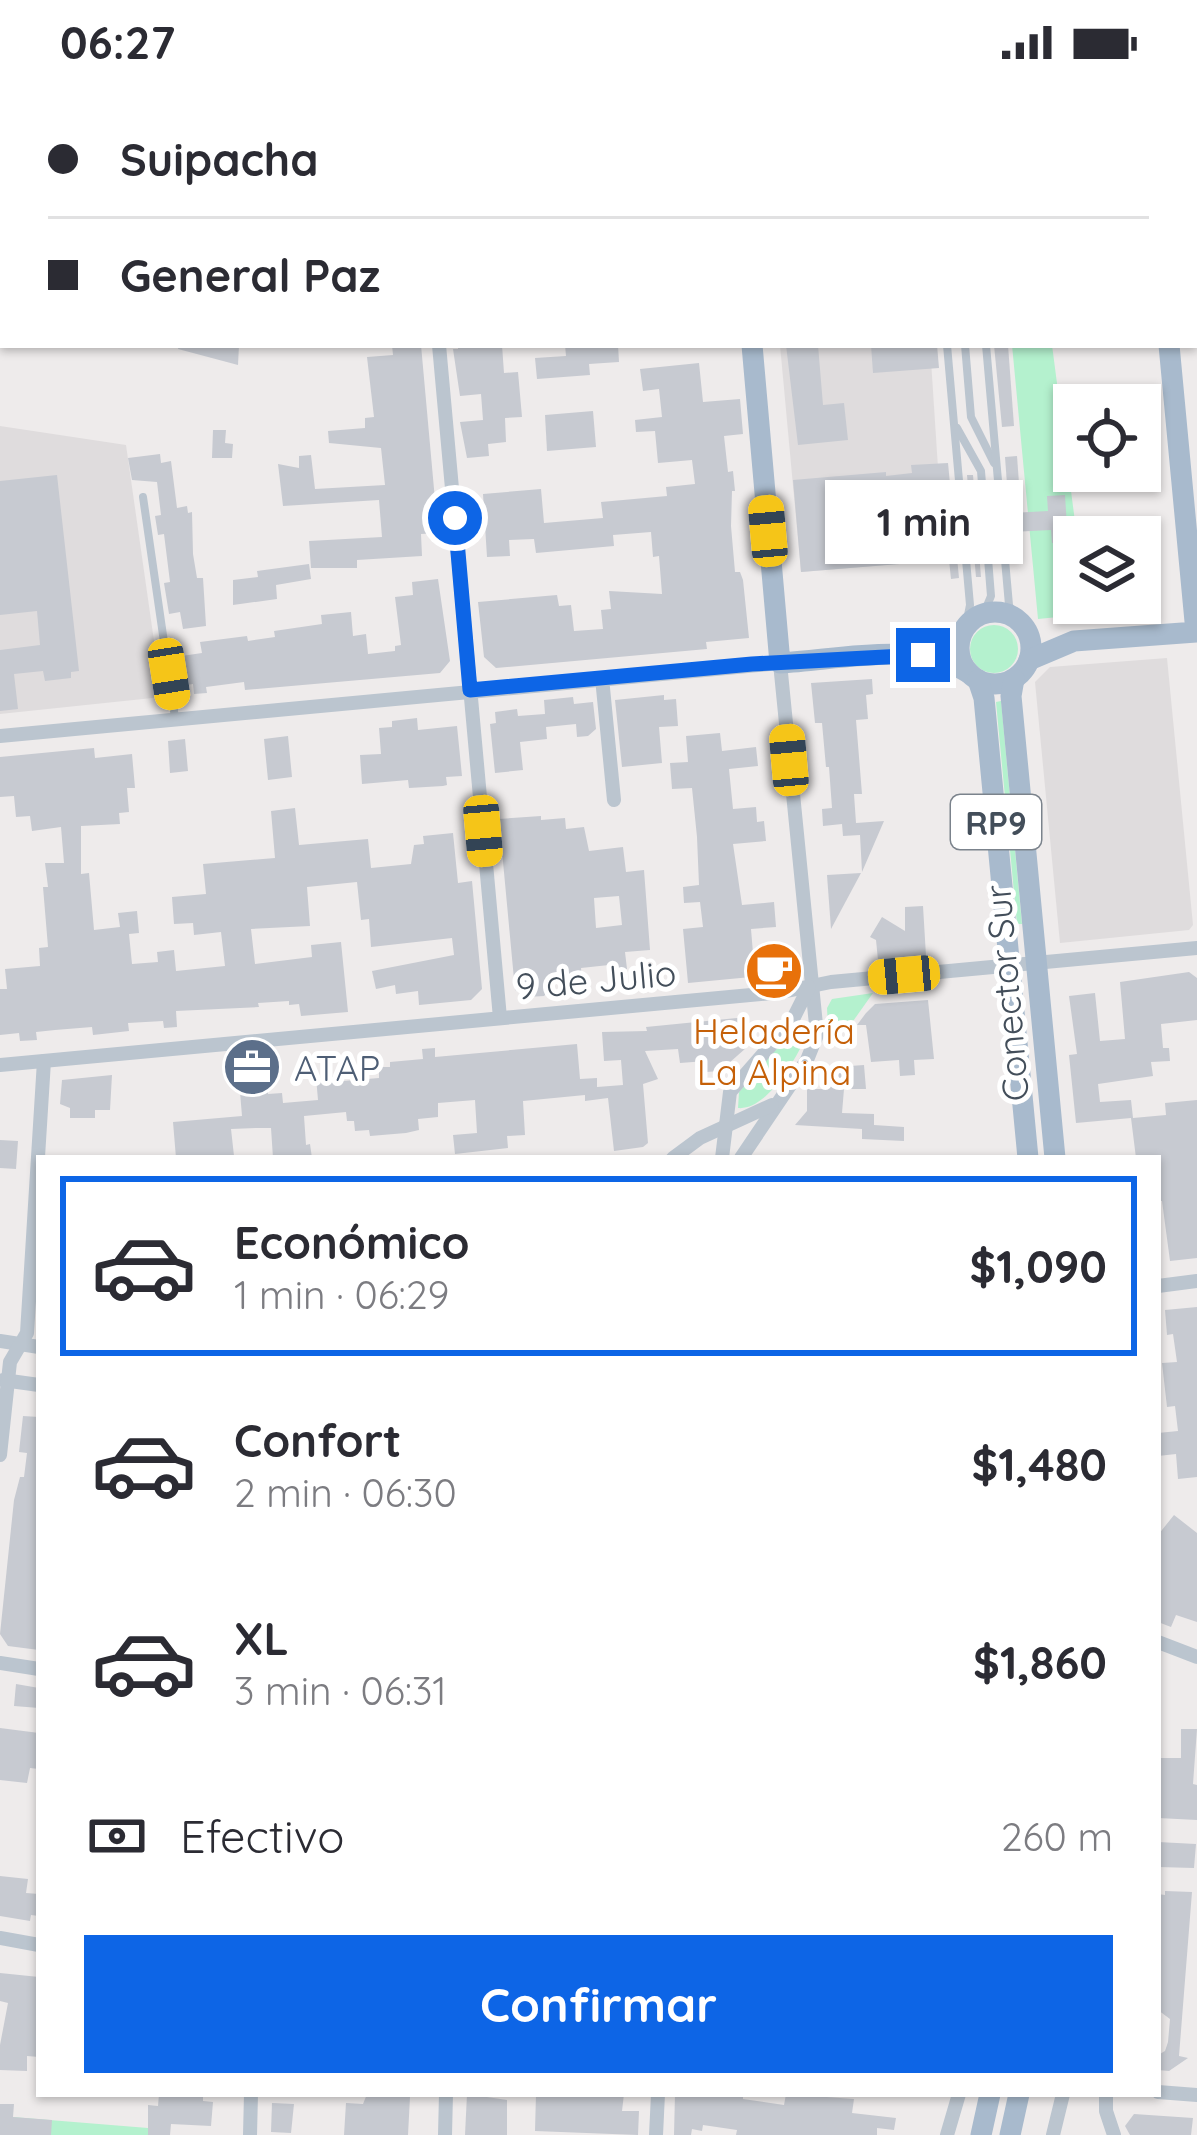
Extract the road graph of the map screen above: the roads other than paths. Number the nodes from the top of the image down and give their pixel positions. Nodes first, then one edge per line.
1 (439, 348) edge
2 (752, 348) edge
3 (946, 348) edge
4 (965, 348) edge
5 (986, 348) edge
6 (1169, 348) edge
7 (953, 422) junction
8 (997, 470) junction
9 (143, 497) dead end
10 (1018, 620) junction
11 (971, 624) junction
12 (1196, 632) edge
13 (1074, 641) junction
14 (1197, 645) edge
15 (915, 655) junction
16 (1029, 660) junction
17 (780, 663) junction
18 (974, 677) junction
19 (602, 678) junction
20 (1014, 679) junction
21 (470, 690) junction
22 (176, 718) junction
23 (0, 736) edge
24 (614, 800) dead end
25 (1197, 948) edge
26 (1037, 963) junction
27 (1010, 965) junction
28 (810, 986) junction
29 (500, 1018) junction
30 (44, 1061) junction
31 (0, 1065) edge
32 (775, 1102) junction
33 (725, 1127) junction
34 (38, 1155) edge
35 (677, 1155) edge
36 (722, 1155) edge
37 (743, 1155) edge
38 (1028, 1155) edge
39 (1055, 1155) edge
40 (36, 1189) edge
41 (1197, 1281) edge
42 (1161, 1286) edge
43 (0, 1342) edge
44 (20, 1344) junction
45 (36, 1347) edge
46 (4, 1380) edge
47 (36, 1385) edge
48 (0, 1455) edge
49 (1161, 1643) edge
50 (1197, 1657) edge
51 (0, 1663) edge
52 (36, 1669) edge
53 (0, 1938) edge
54 (36, 1944) edge
55 (1197, 2074) edge
56 (1161, 2092) edge
57 (1196, 2095) edge
58 (251, 2097) edge
59 (446, 2097) edge
60 (658, 2097) edge
61 (958, 2097) edge
62 (989, 2097) edge
63 (1018, 2097) edge
64 (1062, 2097) edge
65 (1106, 2097) edge
66 (250, 2135) edge
67 (445, 2135) edge
68 (656, 2135) edge
69 (947, 2135) edge
70 (981, 2135) edge
71 (1010, 2135) edge
72 (1053, 2135) edge
73 (1114, 2135) edge

1 - 21 street
2 - 17 main road
3 - 7 lane
4 - 8 lane
5 - 8 lane
6 - 12 main road
7 - 11 lane
7 - 11 lane
8 - 10 lane
9 - 22 lane
10 - 11 main road
10 - 13 main road
10 - 16 main road
11 - 15 main road
11 - 18 main road, Conector Sur / RP9
12 - 13 main road
12 - 14 main road
13 - 16 main road
15 - 17 main road
15 - 18 main road
16 - 20 main road
17 - 19 street
17 - 28 street
18 - 20 main road
18 - 27 main road, Conector Sur / RP9
19 - 21 street
19 - 24 street
20 - 26 main road, Conector Sur / RP9
21 - 22 street
21 - 29 street
22 - 23 street
25 - 26 street, 9 de Julio
26 - 27 street, 9 de Julio
26 - 39 main road, Conector Sur / RP9
27 - 28 street, 9 de Julio
27 - 38 main road, Conector Sur / RP9
28 - 29 street, 9 de Julio
28 - 32 street
28 - 33 street
29 - 30 street, 9 de Julio
30 - 31 street, 9 de Julio
30 - 34 street
32 - 33 street
32 - 37 street
33 - 35 street
33 - 36 street
40 - 44 street
41 - 42 street
43 - 44 street
44 - 45 street
44 - 46 street
46 - 47 street
46 - 48 street
49 - 50 street
51 - 52 street
53 - 54 street
55 - 57 street
56 - 57 street
58 - 66 street
59 - 67 street
60 - 68 street
61 - 69 street
62 - 70 main road
63 - 71 main road
64 - 72 street
65 - 73 street

